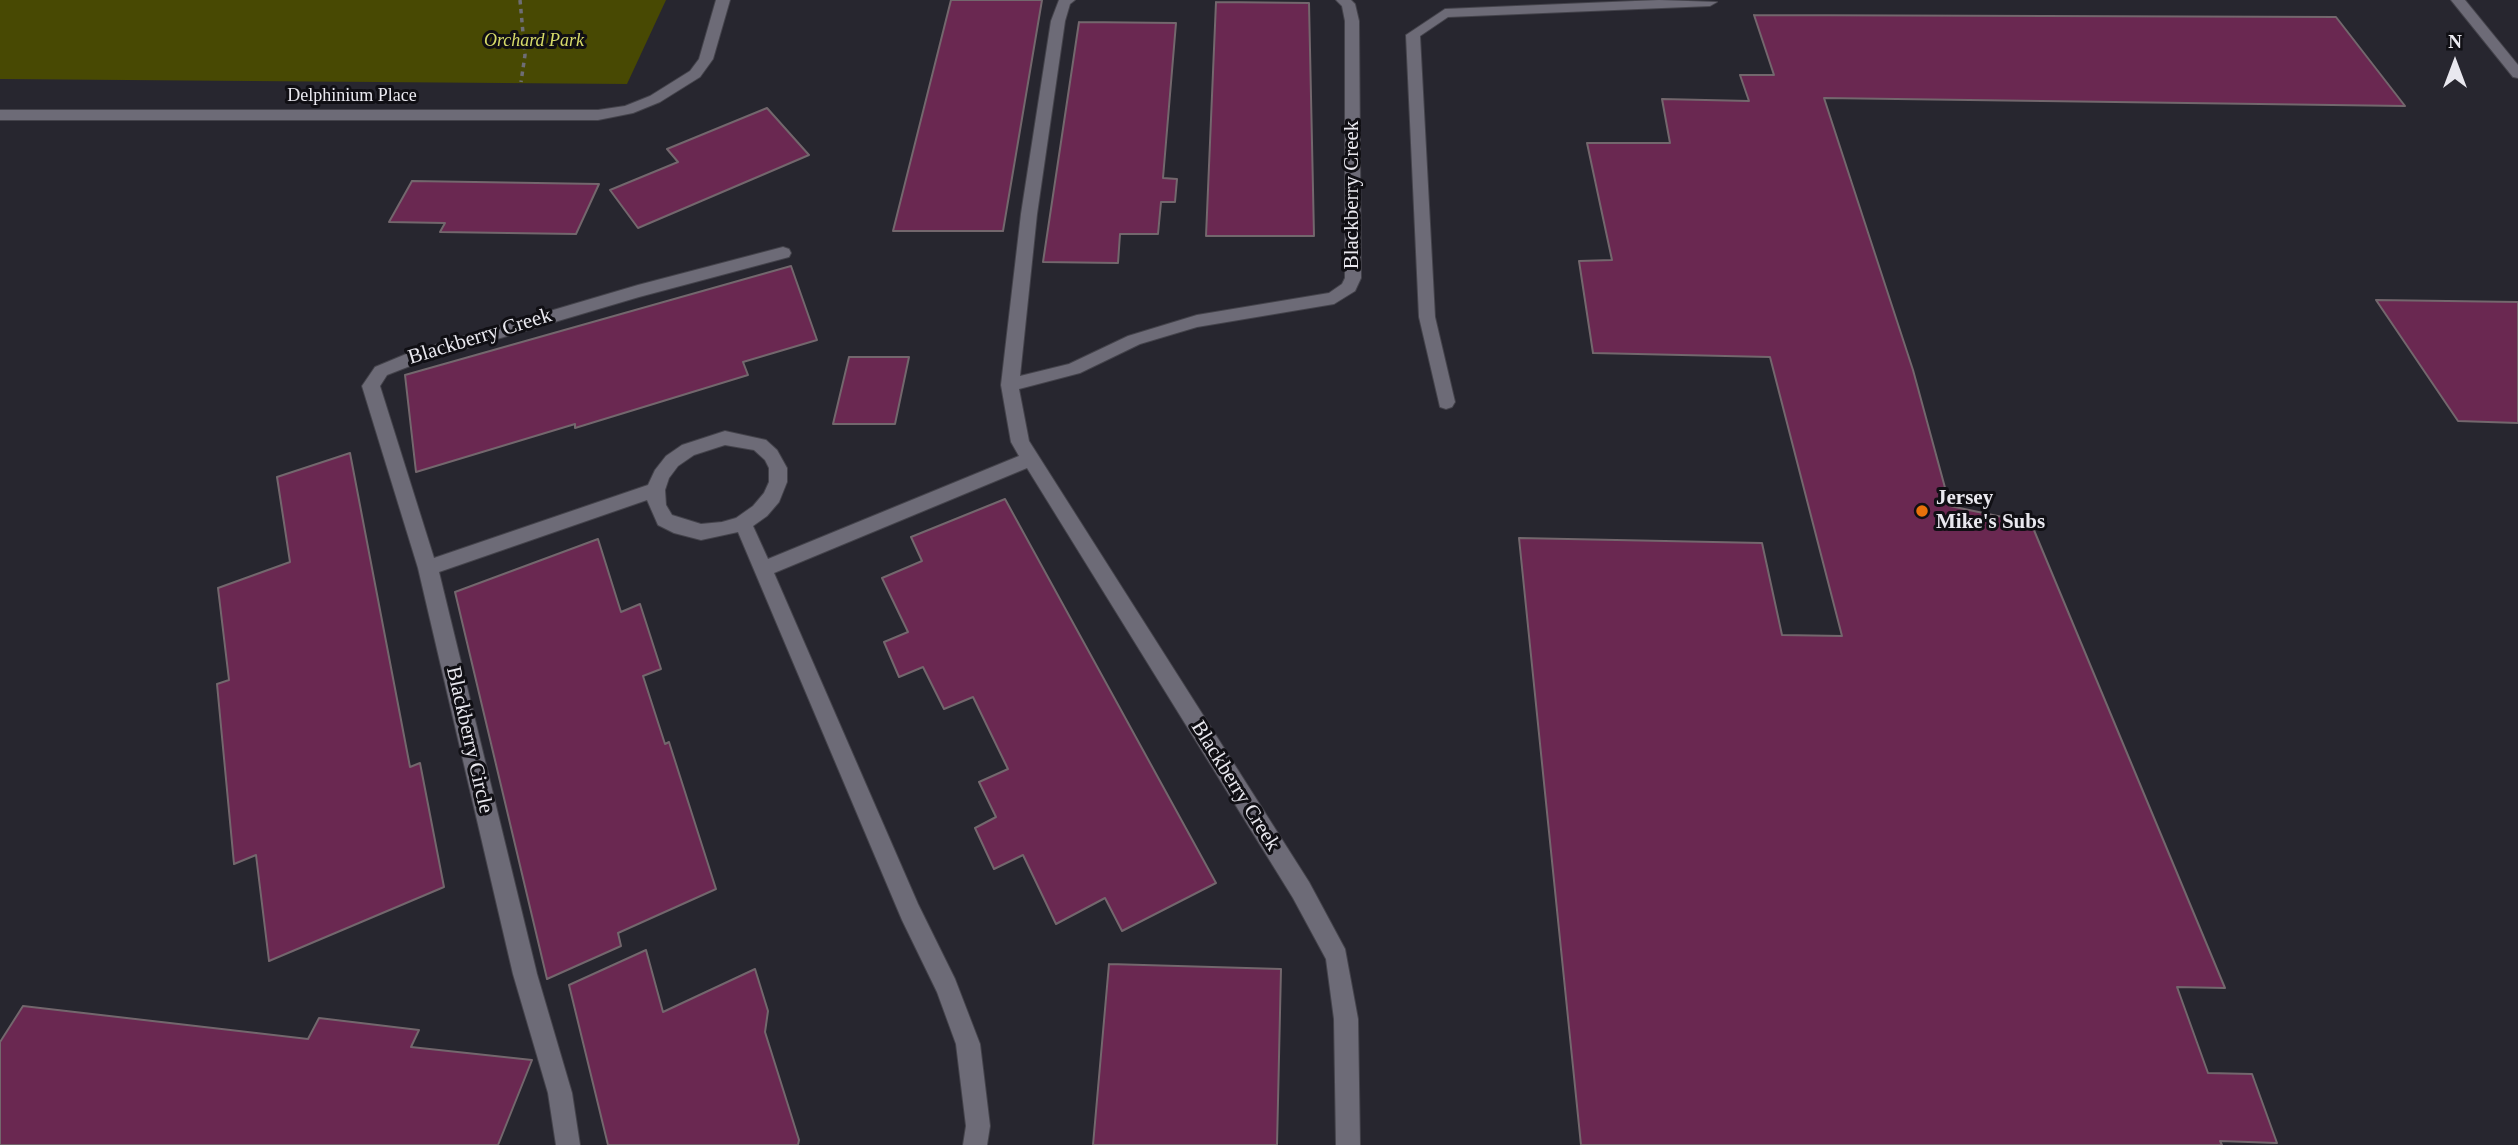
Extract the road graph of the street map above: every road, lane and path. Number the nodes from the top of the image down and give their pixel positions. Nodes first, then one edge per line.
1 (520, 0) edge
2 (723, 0) edge
3 (1068, 0) edge
4 (1343, 0) edge
5 (2458, 0) edge
6 (1710, 2) dead end
7 (2518, 75) edge
8 (521, 83) dead end
9 (0, 115) edge
10 (783, 253) dead end
11 (1010, 386) junction
12 (1446, 402) dead end
13 (1029, 459) junction
14 (656, 490) junction
15 (743, 523) junction
16 (428, 568) junction
17 (765, 568) junction
18 (568, 1145) edge
19 (975, 1145) edge
20 (1348, 1145) edge

1 - 8 path
2 - 9 street, Delphinium Place
3 - 11 street, Blackberry Creek
4 - 11 street, Blackberry Creek
5 - 7 street
6 - 12 street
10 - 16 street, Blackberry Creek
11 - 13 street, Blackberry Creek
13 - 17 street
13 - 20 street, Blackberry Creek
14 - 15 street
14 - 15 street
14 - 16 street
15 - 17 street
16 - 18 street, Blackberry Circle
17 - 19 street

